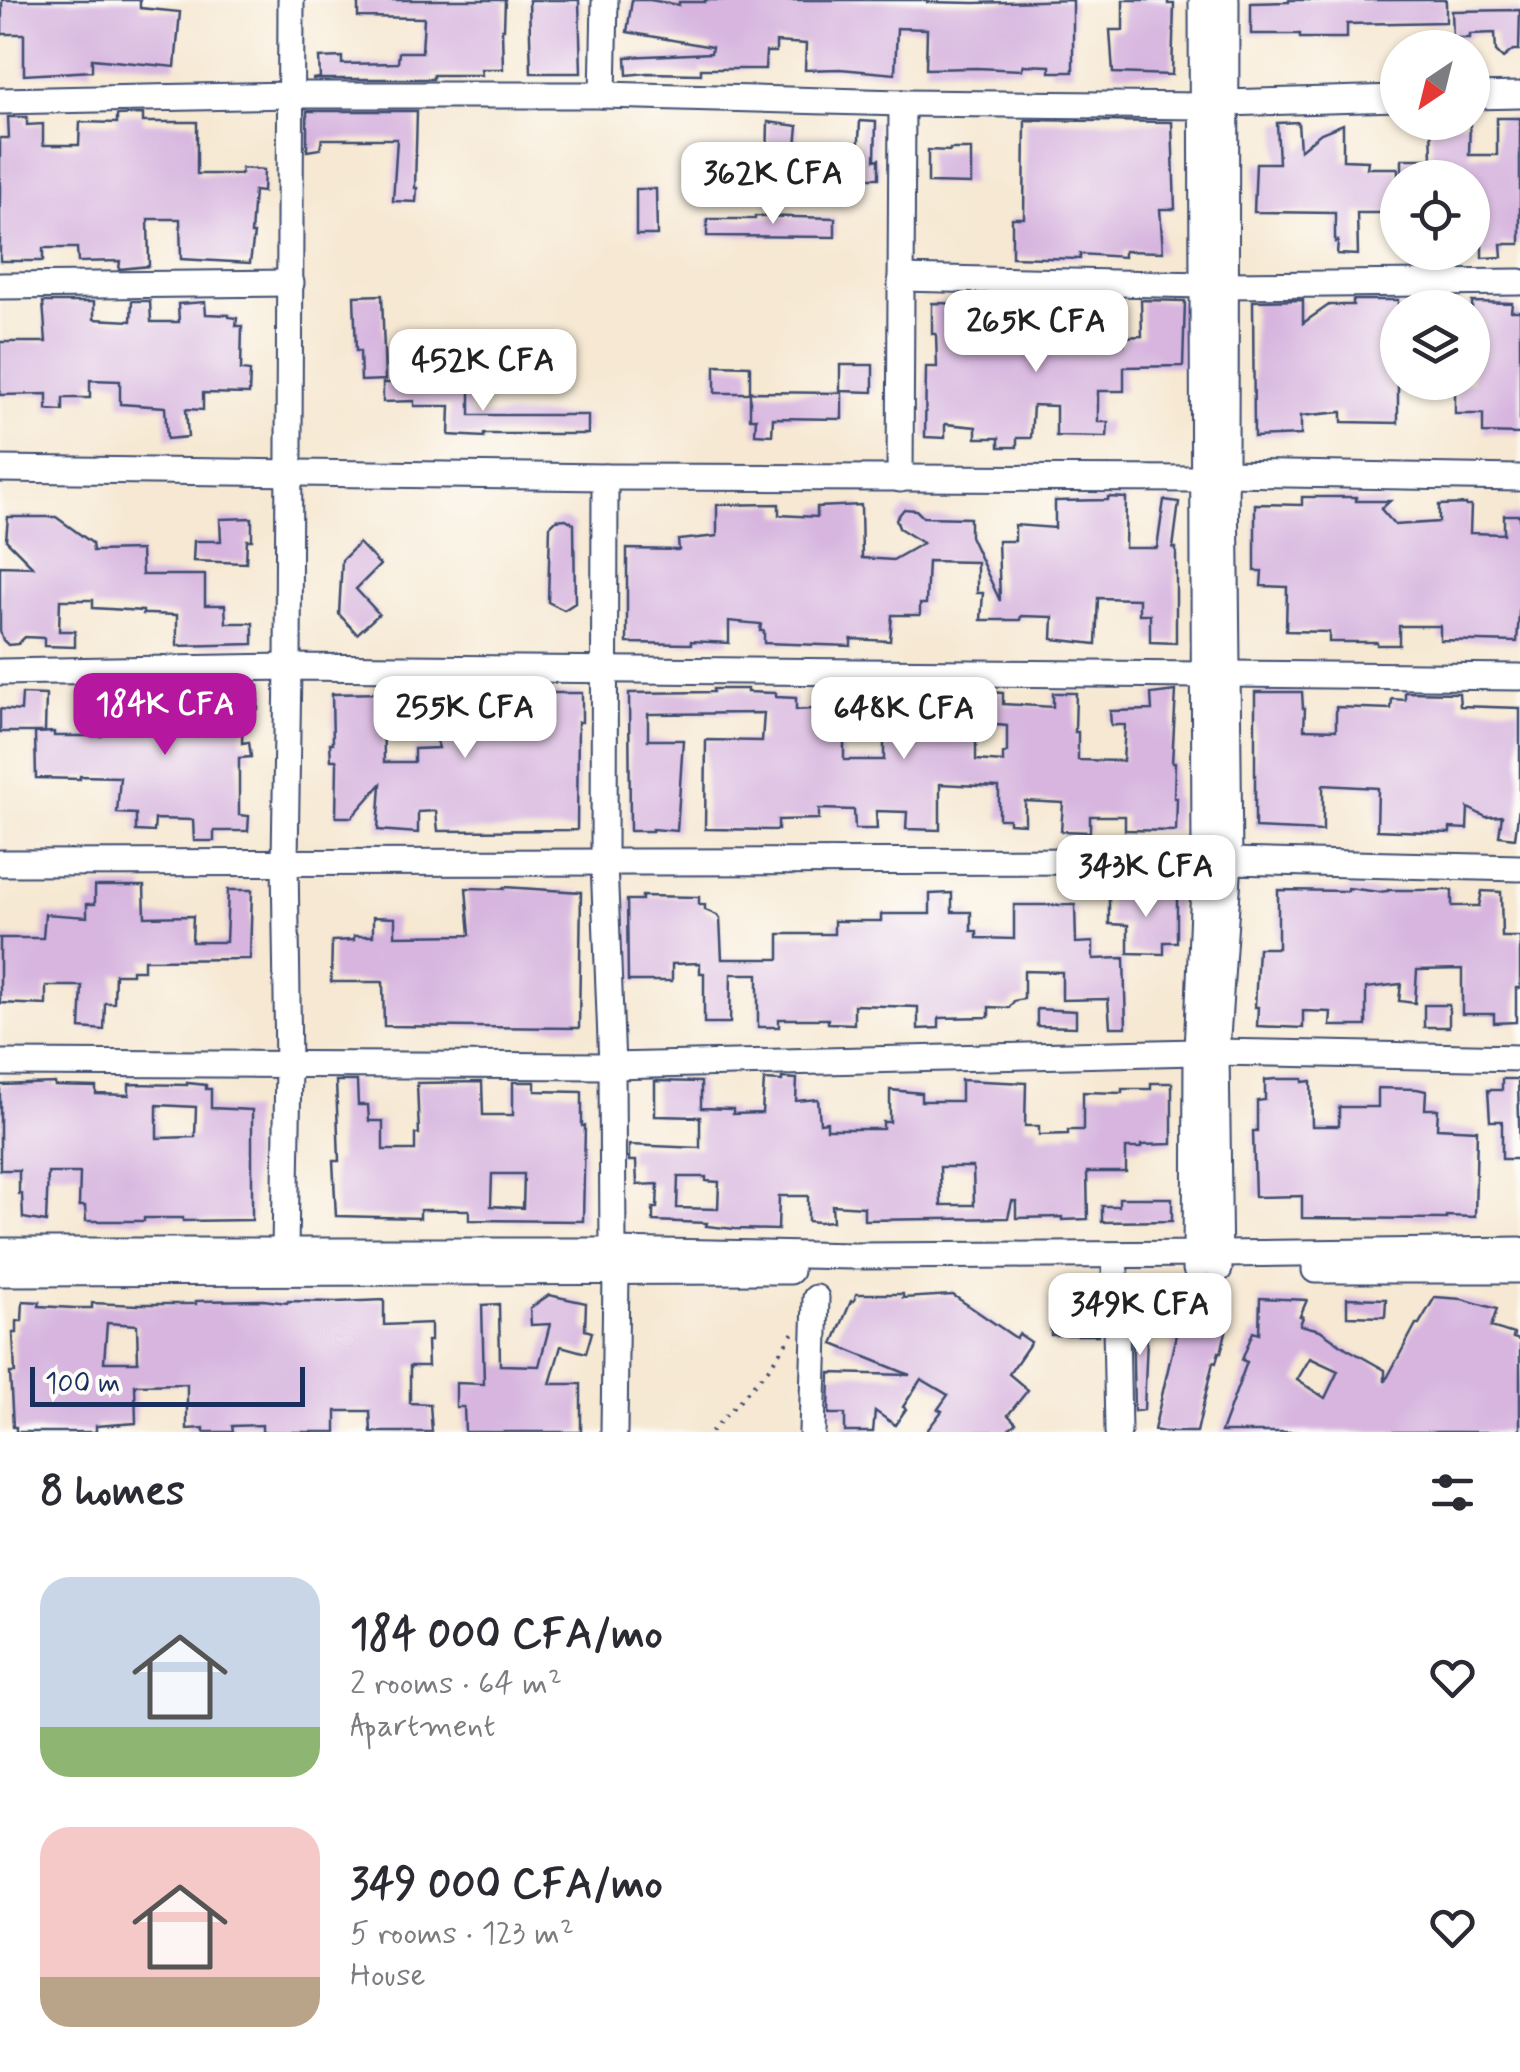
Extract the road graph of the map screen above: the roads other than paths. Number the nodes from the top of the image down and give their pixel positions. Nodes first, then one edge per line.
1 (292, 0) edge
2 (605, 0) edge
3 (1202, 0) edge
4 (1226, 0) edge
5 (291, 95) junction
6 (602, 95) junction
7 (1520, 95) edge
8 (1490, 96) edge
9 (1380, 99) edge
10 (0, 100) edge
11 (902, 103) junction
12 (1214, 104) junction
13 (902, 278) junction
14 (1520, 282) edge
15 (290, 283) junction
16 (1214, 285) junction
17 (0, 286) edge
18 (0, 469) edge
19 (290, 472) junction
20 (605, 477) junction
21 (1214, 477) junction
22 (1520, 478) edge
23 (900, 479) junction
24 (288, 667) junction
25 (605, 670) junction
26 (0, 672) edge
27 (1214, 674) junction
28 (1520, 676) edge
29 (1217, 861) junction
30 (285, 862) junction
31 (604, 862) junction
32 (0, 863) edge
33 (1520, 868) edge
34 (1206, 1052) junction
35 (1520, 1058) edge
36 (0, 1063) edge
37 (288, 1064) junction
38 (612, 1066) junction
39 (285, 1250) junction
40 (1520, 1250) edge
41 (0, 1252) edge
42 (614, 1261) junction
43 (1208, 1262) junction
44 (1520, 1270) edge
45 (1114, 1271) junction
46 (0, 1273) edge
47 (816, 1298) road end
48 (614, 1432) edge
49 (812, 1432) edge
50 (1118, 1432) edge

1 - 5 street
2 - 6 street
3 - 12 street
4 - 12 street
5 - 6 street
5 - 10 street
5 - 15 street
6 - 11 street
7 - 8 street
9 - 12 street
11 - 12 street
11 - 13 street
12 - 16 street
13 - 16 street
13 - 23 street
14 - 16 street
15 - 17 street
15 - 19 street
16 - 21 street
18 - 19 street
19 - 20 street
19 - 24 street
20 - 23 street
20 - 25 street
21 - 22 street
21 - 23 street
21 - 27 street
24 - 25 street
24 - 26 street
24 - 30 street
25 - 27 street
25 - 31 street
27 - 28 street
27 - 29 street
29 - 31 street
29 - 33 street
29 - 34 street
30 - 31 street
30 - 32 street
30 - 37 street
31 - 38 street
34 - 35 street
34 - 38 street
34 - 43 street
36 - 37 street
37 - 38 street
37 - 39 street
38 - 42 street
39 - 41 street
39 - 42 street
40 - 43 street
42 - 43 street
42 - 45 street
42 - 46 street
42 - 48 street
43 - 44 street
43 - 45 street
45 - 50 street
47 - 49 street

